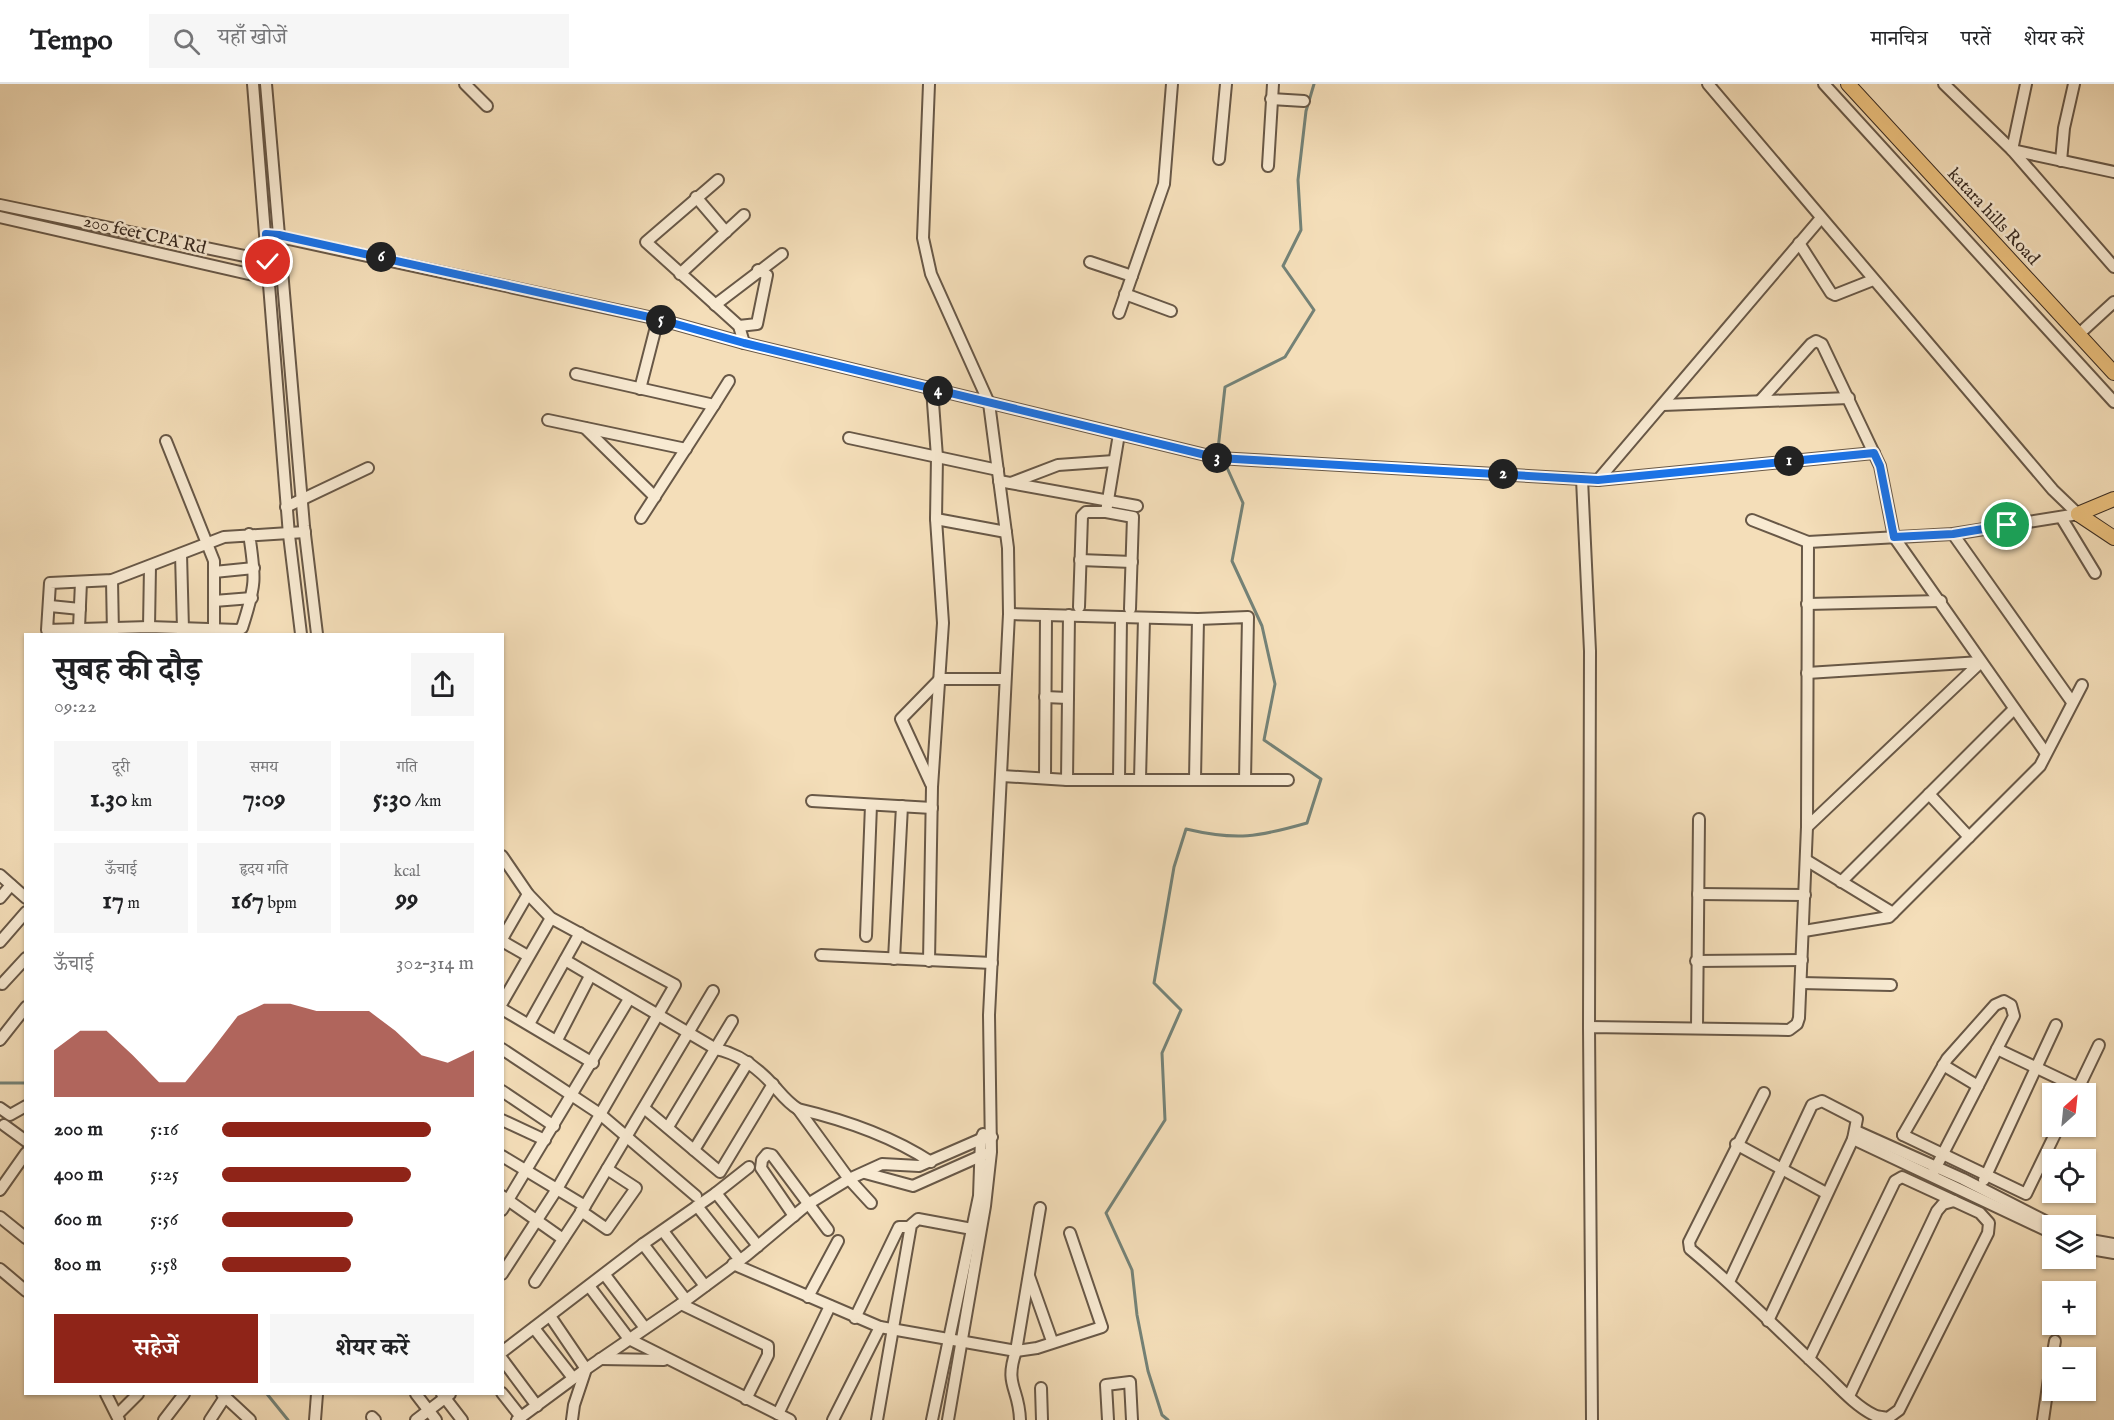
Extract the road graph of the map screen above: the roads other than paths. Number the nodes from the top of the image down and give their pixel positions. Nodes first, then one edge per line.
1 (253, 84) edge
2 (266, 84) edge
3 (465, 84) edge
4 (929, 84) edge
5 (1172, 84) edge
6 (1226, 84) edge
7 (1273, 84) edge
8 (1708, 84) edge
9 (1824, 84) edge
10 (1848, 84) edge
11 (1944, 84) edge
12 (2026, 84) edge
13 (2074, 84) edge
14 (1272, 99) junction
15 (1304, 101) dead end
16 (1864, 104) junction
17 (487, 106) dead end
18 (1853, 114) junction
19 (2012, 150) junction
20 (1219, 159) dead end
21 (2061, 161) junction
22 (1268, 166) dead end
23 (2114, 172) edge
24 (718, 180) dead end
25 (696, 197) junction
26 (0, 205) edge
27 (744, 215) dead end
28 (0, 218) edge
29 (1821, 218) junction
30 (726, 232) junction
31 (266, 234) junction
32 (279, 235) junction
33 (1799, 243) junction
34 (782, 254) dead end
35 (268, 262) junction
36 (1090, 262) dead end
37 (281, 263) junction
38 (2114, 265) edge
39 (758, 270) junction
40 (680, 274) junction
41 (1132, 276) junction
42 (270, 279) junction
43 (1874, 280) junction
44 (283, 282) junction
45 (1125, 294) junction
46 (2114, 302) edge
47 (715, 305) junction
48 (1171, 311) dead end
49 (1119, 313) dead end
50 (658, 319) junction
51 (757, 324) junction
52 (739, 326) junction
53 (2079, 334) junction
54 (744, 343) junction
55 (2114, 373) edge
56 (576, 374) dead end
57 (729, 381) dead end
58 (640, 389) junction
59 (932, 389) junction
60 (1849, 398) junction
61 (1760, 401) junction
62 (2114, 402) edge
63 (989, 403) junction
64 (714, 405) junction
65 (1663, 405) junction
66 (548, 420) dead end
67 (585, 428) junction
68 (1119, 434) junction
69 (849, 438) dead end
70 (166, 441) dead end
71 (686, 449) junction
72 (1874, 453) junction
73 (937, 457) junction
74 (1114, 461) junction
75 (368, 468) dead end
76 (1003, 478) junction
77 (1582, 479) junction
78 (1598, 480) junction
79 (655, 496) junction
80 (2114, 499) edge
81 (302, 500) junction
82 (1107, 501) junction
83 (1137, 506) dead end
84 (286, 507) junction
85 (1106, 512) junction
86 (2078, 514) junction
87 (2061, 517) junction
88 (641, 518) dead end
89 (936, 519) junction
90 (1752, 520) dead end
91 (305, 532) junction
92 (1006, 532) junction
93 (249, 534) junction
94 (289, 534) junction
95 (1953, 534) junction
96 (1894, 537) junction
97 (2114, 538) edge
98 (208, 541) junction
99 (1808, 542) junction
100 (181, 554) junction
101 (1080, 561) junction
102 (1132, 562) junction
103 (150, 566) junction
104 (254, 568) junction
105 (214, 572) junction
106 (2095, 573) dead end
107 (112, 580) junction
108 (81, 582) junction
109 (252, 598) junction
110 (213, 601) junction
111 (1941, 601) junction
112 (1808, 604) junction
113 (50, 606) junction
114 (1079, 607) dead end
115 (80, 609) junction
116 (1130, 609) dead end
117 (1009, 614) junction
118 (1046, 615) junction
119 (1069, 615) junction
120 (1121, 618) junction
121 (1144, 618) junction
122 (1198, 619) junction
123 (148, 627) junction
124 (79, 628) junction
125 (183, 629) junction
126 (113, 631) edge
127 (214, 632) edge
128 (301, 633) edge
129 (316, 633) edge
130 (1981, 662) junction
131 (1807, 673) junction
132 (940, 678) junction
133 (1004, 679) junction
134 (2082, 685) dead end
135 (1046, 698) junction
136 (1068, 698) junction
137 (1120, 700) junction
138 (1142, 700) junction
139 (2072, 702) junction
140 (2014, 709) junction
141 (2045, 752) junction
142 (1002, 776) junction
143 (1045, 778) junction
144 (1195, 778) junction
145 (1119, 779) junction
146 (1140, 779) junction
147 (1067, 780) junction
148 (1245, 780) junction
149 (1288, 780) dead end
150 (932, 787) junction
151 (1929, 794) junction
152 (812, 801) dead end
153 (871, 805) junction
154 (902, 806) junction
155 (932, 808) junction
156 (1699, 819) dead end
157 (1807, 827) junction
158 (1969, 837) junction
159 (1806, 860) junction
160 (504, 864) edge
161 (0, 875) edge
162 (1841, 882) junction
163 (11, 885) junction
164 (528, 894) junction
165 (1698, 894) junction
166 (24, 896) edge
167 (1805, 896) junction
168 (0, 898) edge
169 (1893, 913) junction
170 (24, 914) edge
171 (551, 918) junction
172 (1804, 931) junction
173 (580, 933) junction
174 (504, 936) edge
175 (866, 936) dead end
176 (504, 941) edge
177 (0, 942) edge
178 (528, 956) junction
179 (821, 956) dead end
180 (24, 960) edge
181 (565, 960) junction
182 (894, 960) junction
183 (1802, 960) junction
184 (929, 961) junction
185 (1696, 961) junction
186 (992, 963) junction
187 (590, 976) junction
188 (1801, 983) junction
189 (3, 984) dead end
190 (1890, 985) dead end
191 (713, 992) dead end
192 (504, 999) edge
193 (629, 999) junction
194 (24, 1010) edge
195 (504, 1010) edge
196 (658, 1016) junction
197 (732, 1021) dead end
198 (529, 1024) junction
199 (2056, 1025) dead end
200 (1588, 1026) junction
201 (1697, 1027) junction
202 (689, 1033) junction
203 (0, 1040) edge
204 (557, 1040) junction
205 (2099, 1045) dead end
206 (1997, 1048) junction
207 (716, 1049) junction
208 (504, 1050) edge
209 (748, 1062) junction
210 (593, 1063) junction
211 (1943, 1065) junction
212 (2036, 1067) junction
213 (2065, 1083) edge
214 (2080, 1083) edge
215 (773, 1084) junction
216 (1978, 1086) junction
217 (504, 1092) edge
218 (1764, 1093) dead end
219 (570, 1096) junction
220 (24, 1107) edge
221 (0, 1108) edge
222 (644, 1108) junction
223 (798, 1108) junction
224 (10, 1114) junction
225 (600, 1114) junction
226 (504, 1120) edge
227 (554, 1126) junction
228 (2, 1127) edge
229 (668, 1127) junction
230 (1855, 1130) junction
231 (627, 1134) junction
232 (1903, 1135) junction
233 (2054, 1137) edge
234 (986, 1138) junction
235 (24, 1140) edge
236 (545, 1140) junction
237 (1736, 1144) junction
238 (694, 1150) junction
239 (991, 1152) junction
240 (980, 1155) junction
241 (1942, 1155) junction
242 (24, 1156) edge
243 (504, 1156) edge
244 (1915, 1157) junction
245 (931, 1162) junction
246 (749, 1167) dead end
247 (607, 1169) junction
248 (527, 1170) junction
249 (1780, 1170) junction
250 (1933, 1170) junction
251 (865, 1173) junction
252 (1985, 1174) junction
253 (849, 1179) junction
254 (917, 1184) junction
255 (556, 1189) junction
256 (0, 1190) edge
257 (716, 1193) junction
258 (1826, 1193) junction
259 (1981, 1193) junction
260 (2026, 1194) junction
261 (506, 1198) edge
262 (696, 1201) junction
263 (1954, 1201) junction
264 (871, 1203) dead end
265 (807, 1204) junction
266 (2017, 1206) junction
267 (1040, 1208) dead end
268 (583, 1209) junction
269 (1974, 1210) junction
270 (794, 1216) junction
271 (0, 1217) edge
272 (537, 1219) junction
273 (2042, 1219) edge
274 (910, 1227) junction
275 (2042, 1227) edge
276 (972, 1229) junction
277 (828, 1230) dead end
278 (663, 1231) junction
279 (1070, 1233) dead end
280 (24, 1236) edge
281 (563, 1239) junction
282 (838, 1241) dead end
283 (643, 1244) junction
284 (2096, 1244) edge
285 (2114, 1245) edge
286 (758, 1246) junction
287 (2096, 1247) edge
288 (2114, 1253) edge
289 (736, 1261) junction
290 (0, 1269) edge
291 (504, 1271) edge
292 (605, 1275) junction
293 (1028, 1276) junction
294 (535, 1282) dead end
295 (1729, 1282) junction
296 (705, 1286) junction
297 (589, 1287) junction
298 (24, 1289) edge
299 (808, 1297) junction
300 (684, 1302) junction
301 (830, 1306) junction
302 (550, 1316) junction
303 (855, 1318) junction
304 (1768, 1322) junction
305 (534, 1328) junction
306 (645, 1328) junction
307 (885, 1328) junction
308 (629, 1339) junction
309 (948, 1340) junction
310 (1052, 1341) junction
311 (2055, 1341) dead end
312 (961, 1342) junction
313 (2054, 1347) edge
314 (504, 1350) edge
315 (1016, 1350) junction
316 (600, 1359) junction
317 (1809, 1359) junction
318 (667, 1360) junction
319 (504, 1362) edge
320 (586, 1369) junction
321 (573, 1378) junction
322 (1041, 1388) dead end
323 (106, 1395) edge
324 (137, 1395) edge
325 (183, 1395) edge
326 (223, 1395) edge
327 (317, 1395) edge
328 (417, 1395) edge
329 (445, 1395) edge
330 (503, 1395) edge
331 (1849, 1396) junction
332 (746, 1399) junction
333 (2046, 1401) edge
334 (537, 1406) junction
335 (778, 1414) junction
336 (432, 1416) edge
337 (118, 1418) edge
338 (519, 1419) edge
339 (165, 1420) edge
340 (210, 1420) edge
341 (250, 1420) edge
342 (315, 1420) edge
343 (416, 1420) edge
344 (462, 1420) edge
345 (572, 1420) edge
346 (790, 1420) edge
347 (833, 1420) edge
348 (877, 1420) edge
349 (932, 1420) edge
350 (948, 1420) edge
351 (1020, 1420) edge
352 (1042, 1420) edge
353 (1108, 1420) edge
354 (1132, 1420) edge
355 (1593, 1420) edge
356 (2043, 1420) edge

1 - 31 street
2 - 32 street
3 - 17 street
4 - 63 street
5 - 41 street
6 - 20 street
7 - 14 street
8 - 29 street
9 - 18 street
10 - 16 main road, katara hills Road
11 - 19 street
12 - 19 street
13 - 21 street
14 - 15 street
14 - 22 street
16 - 18 street
16 - 53 main road, katara hills Road
18 - 62 street
19 - 21 street
19 - 38 street
21 - 23 street
24 - 25 street
25 - 30 street
25 - 40 street
26 - 35 street
27 - 30 street
28 - 42 street, 200 feet CPA Rd
29 - 33 street
29 - 43 street
30 - 40 street
31 - 32 street
31 - 35 street
32 - 37 street
32 - 50 street
33 - 43 street
33 - 65 street
34 - 39 street
35 - 37 street
35 - 42 street
36 - 41 street
37 - 44 street
39 - 47 street
39 - 51 street
40 - 47 street
41 - 45 street
42 - 44 street, 200 feet CPA Rd
42 - 84 street
43 - 86 street
44 - 81 street
45 - 48 street
45 - 49 street
46 - 53 street
47 - 52 street
50 - 54 street
50 - 58 street
51 - 52 street
51 - 54 street
52 - 54 street
53 - 55 main road, katara hills Road
54 - 59 street
56 - 58 street
57 - 64 street
58 - 64 street
59 - 63 street
59 - 73 street
60 - 61 street
60 - 61 street
60 - 72 street
61 - 65 street
63 - 68 street
63 - 76 street
64 - 71 street
65 - 78 street
66 - 67 street
67 - 71 street
67 - 79 street
68 - 74 street
68 - 77 street
69 - 73 street
70 - 98 street
71 - 79 street
72 - 78 street
72 - 96 street
73 - 76 street
73 - 89 street
74 - 76 street
74 - 82 street
75 - 81 street
76 - 82 street
76 - 92 street
77 - 78 street
77 - 200 street
79 - 88 street
80 - 86 main road
81 - 84 street
81 - 91 street
82 - 83 street
82 - 85 street
84 - 94 street
85 - 101 street
85 - 102 street
86 - 87 street
86 - 97 main road
87 - 95 street
87 - 106 street
89 - 92 street
89 - 132 street
90 - 99 street
91 - 94 street
91 - 129 street
92 - 117 street
93 - 94 street
93 - 98 street
93 - 104 street
94 - 128 street
95 - 96 street
95 - 139 street
96 - 99 street
96 - 111 street
98 - 100 street
98 - 105 street
99 - 112 street
100 - 103 street
100 - 125 street
101 - 102 street
101 - 114 street
102 - 116 street
103 - 107 street
103 - 123 street
104 - 105 street
104 - 109 street
105 - 110 street
107 - 108 street
107 - 126 street
108 - 113 street
108 - 115 street
109 - 110 street
109 - 127 street
110 - 127 street
111 - 112 street
111 - 130 street
112 - 131 street
113 - 115 street
113 - 124 street
115 - 124 street
117 - 118 street
117 - 133 street
118 - 119 street
118 - 135 street
119 - 120 street
119 - 136 street
120 - 121 street
120 - 137 street
121 - 122 street
121 - 138 street
122 - 144 street
122 - 148 street
123 - 125 street
123 - 126 street
124 - 126 street
125 - 127 street
130 - 131 street
130 - 140 street
130 - 157 street
131 - 157 street
132 - 133 street
132 - 150 street
132 - 150 street
133 - 142 street
134 - 139 street
135 - 136 street
135 - 143 street
136 - 147 street
137 - 138 street
137 - 145 street
138 - 146 street
139 - 141 street
140 - 141 street
140 - 151 street
141 - 158 street
142 - 143 street
142 - 186 street
143 - 147 street
144 - 146 street
144 - 148 street
145 - 146 street
145 - 147 street
148 - 149 street
150 - 155 street
151 - 158 street
151 - 162 street
152 - 153 street
153 - 154 street
153 - 175 street
154 - 155 street
154 - 182 street
155 - 184 street
156 - 165 street
157 - 159 street
158 - 169 street
159 - 162 street
159 - 167 street
160 - 164 street
161 - 163 street
162 - 169 street
163 - 166 street
163 - 168 street
164 - 171 street
164 - 174 street
165 - 167 street
165 - 185 street
167 - 172 street
169 - 172 street
170 - 177 street
171 - 173 street
171 - 178 street
172 - 183 street
173 - 181 street
173 - 196 street
176 - 178 street
178 - 192 street
179 - 182 street
180 - 189 street
181 - 187 street
181 - 198 street
182 - 184 street
183 - 185 street
183 - 188 street
184 - 186 street
185 - 201 street
186 - 234 street
187 - 193 street
187 - 204 street
188 - 190 street
188 - 201 street
191 - 202 street
193 - 196 street
193 - 210 street
194 - 203 street
195 - 198 street
196 - 202 street
196 - 225 street
197 - 207 street
198 - 204 street
199 - 212 street
200 - 201 street
200 - 355 street
202 - 207 street
202 - 222 street
204 - 210 street
205 - 214 street
206 - 211 street
206 - 212 street
206 - 216 street
207 - 209 street
207 - 229 street
208 - 219 street
209 - 215 street
209 - 238 street
210 - 219 street
211 - 216 street
211 - 232 street
212 - 213 street
212 - 252 street
215 - 223 street
215 - 238 street
216 - 241 street
217 - 227 street
218 - 237 street
219 - 225 street
219 - 227 street
220 - 224 street
221 - 224 street
222 - 229 street
222 - 231 street
223 - 245 street
223 - 253 street
224 - 228 street
225 - 231 street
225 - 255 street
226 - 236 street
227 - 236 street
228 - 235 street
229 - 238 street
230 - 244 street
230 - 249 street
230 - 250 street
230 - 258 street
231 - 247 street
231 - 262 street
232 - 241 street
232 - 244 street
233 - 260 street
234 - 239 street
234 - 240 street
234 - 245 street
236 - 248 street
237 - 249 street
237 - 295 street
239 - 240 street
239 - 312 street
240 - 254 street
240 - 276 street
241 - 250 street
241 - 252 street
242 - 256 street
243 - 248 street
244 - 250 street
245 - 251 street
245 - 254 street
246 - 257 street
247 - 268 street
247 - 268 street
248 - 255 street
248 - 261 street
249 - 258 street
249 - 295 street
250 - 259 street
251 - 253 street
251 - 254 street
252 - 259 street
252 - 260 street
253 - 264 street
253 - 265 street
255 - 268 street
255 - 272 street
257 - 262 street
257 - 286 street
258 - 304 street
259 - 266 street
259 - 269 street
259 - 275 street
260 - 266 street
261 - 272 street
262 - 278 street
262 - 289 street
263 - 269 street
263 - 317 street
263 - 331 street
265 - 270 street
265 - 270 street
265 - 277 street
266 - 273 street
267 - 293 street
268 - 281 street
269 - 331 street
270 - 286 street
271 - 280 street
272 - 281 street
272 - 291 street
274 - 276 street
274 - 303 street
274 - 307 street
276 - 309 street
278 - 283 street
278 - 296 street
279 - 310 street
281 - 294 street
282 - 299 street
283 - 292 street
283 - 300 street
284 - 285 street
286 - 289 street
287 - 288 street
289 - 296 street
289 - 299 street
290 - 298 street
292 - 297 street
292 - 306 street
293 - 310 street
293 - 315 street
295 - 304 street
296 - 300 street
297 - 302 street
297 - 308 street
299 - 301 street
300 - 306 street
300 - 332 street
301 - 303 street
301 - 335 street
302 - 305 street
302 - 320 street
303 - 307 street
304 - 317 street
305 - 314 street
305 - 321 street
306 - 308 street
307 - 309 street
307 - 347 street
307 - 348 street
308 - 316 street
308 - 318 street
309 - 312 street
309 - 349 street
310 - 315 street
311 - 313 street
312 - 315 street
312 - 350 street
315 - 351 street
316 - 318 street
316 - 320 street
317 - 331 street
318 - 332 street
319 - 334 street
320 - 321 street
320 - 345 street
321 - 334 street
322 - 352 street
323 - 337 street
324 - 337 street
325 - 339 street
326 - 340 street
326 - 341 street
327 - 342 street
328 - 336 street
329 - 336 street
329 - 344 street
330 - 338 street
332 - 335 street
333 - 356 street
334 - 338 street
335 - 346 street
336 - 343 street
353 - 354 street

